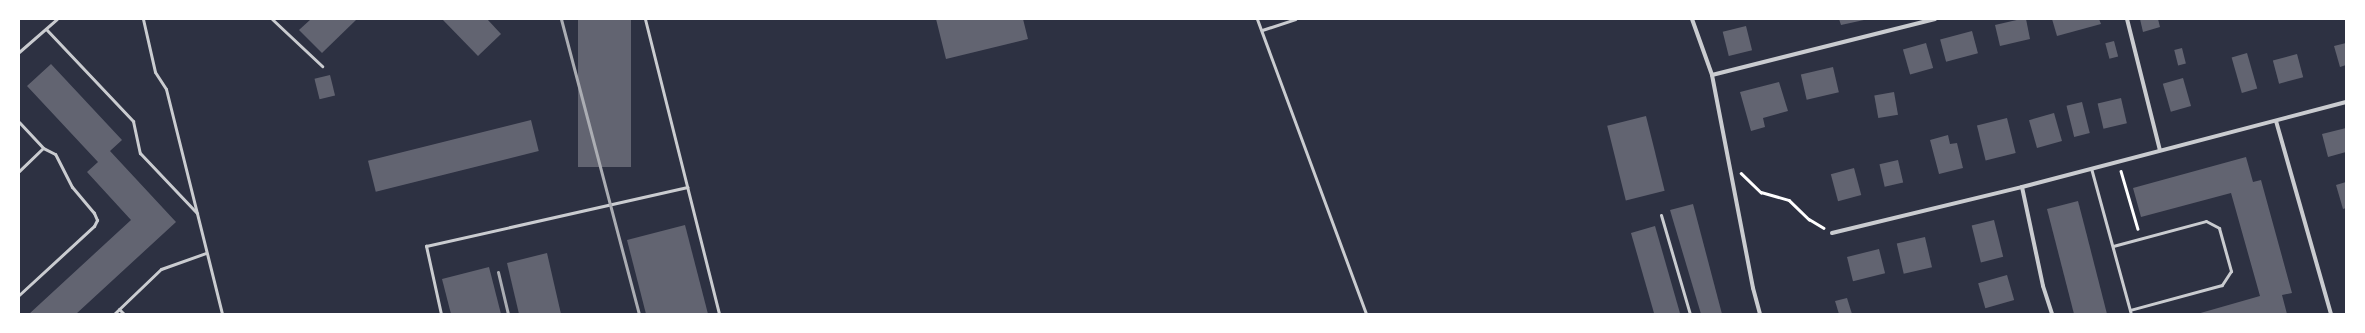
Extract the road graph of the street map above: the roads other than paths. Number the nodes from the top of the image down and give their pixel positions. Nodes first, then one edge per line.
1 (57, 19) edge
2 (143, 19) edge
3 (272, 19) edge
4 (645, 19) edge
5 (1257, 19) edge
6 (1295, 19) edge
7 (1692, 19) edge
8 (1935, 19) edge
9 (2127, 19) edge
10 (46, 29) junction
11 (1262, 30) junction
12 (19, 52) edge
13 (322, 66) dead end
14 (1712, 75) junction
15 (2346, 102) edge
16 (2276, 121) junction
17 (19, 122) edge
18 (43, 148) junction
19 (2160, 150) junction
20 (2091, 168) junction
21 (19, 171) edge
22 (687, 187) junction
23 (2022, 187) junction
24 (198, 213) junction
25 (1661, 215) dead end
26 (1832, 233) road end
27 (2113, 246) junction
28 (206, 253) junction
29 (19, 295) edge
30 (119, 309) junction
31 (2130, 310) junction
32 (114, 314) edge
33 (124, 314) edge
34 (222, 314) edge
35 (441, 314) edge
36 (719, 314) edge
37 (1366, 314) edge
38 (1690, 314) edge
39 (1760, 314) edge
40 (2052, 314) edge
41 (2131, 314) edge
42 (2331, 314) edge

1 - 10 lane
2 - 24 lane
3 - 13 lane
4 - 22 lane
5 - 11 lane
6 - 11 lane
7 - 14 street
8 - 14 street
9 - 19 street
10 - 12 lane
10 - 24 lane
11 - 37 lane
14 - 39 street
15 - 16 street
16 - 19 street
16 - 42 street
17 - 18 lane
18 - 21 lane
18 - 29 lane
19 - 20 street
20 - 23 street
20 - 27 lane
22 - 35 lane
22 - 36 lane
23 - 26 street
23 - 40 street
24 - 28 lane
25 - 38 lane
27 - 31 lane
27 - 31 lane
28 - 30 lane
28 - 34 lane
30 - 32 lane
30 - 33 lane
31 - 41 lane

